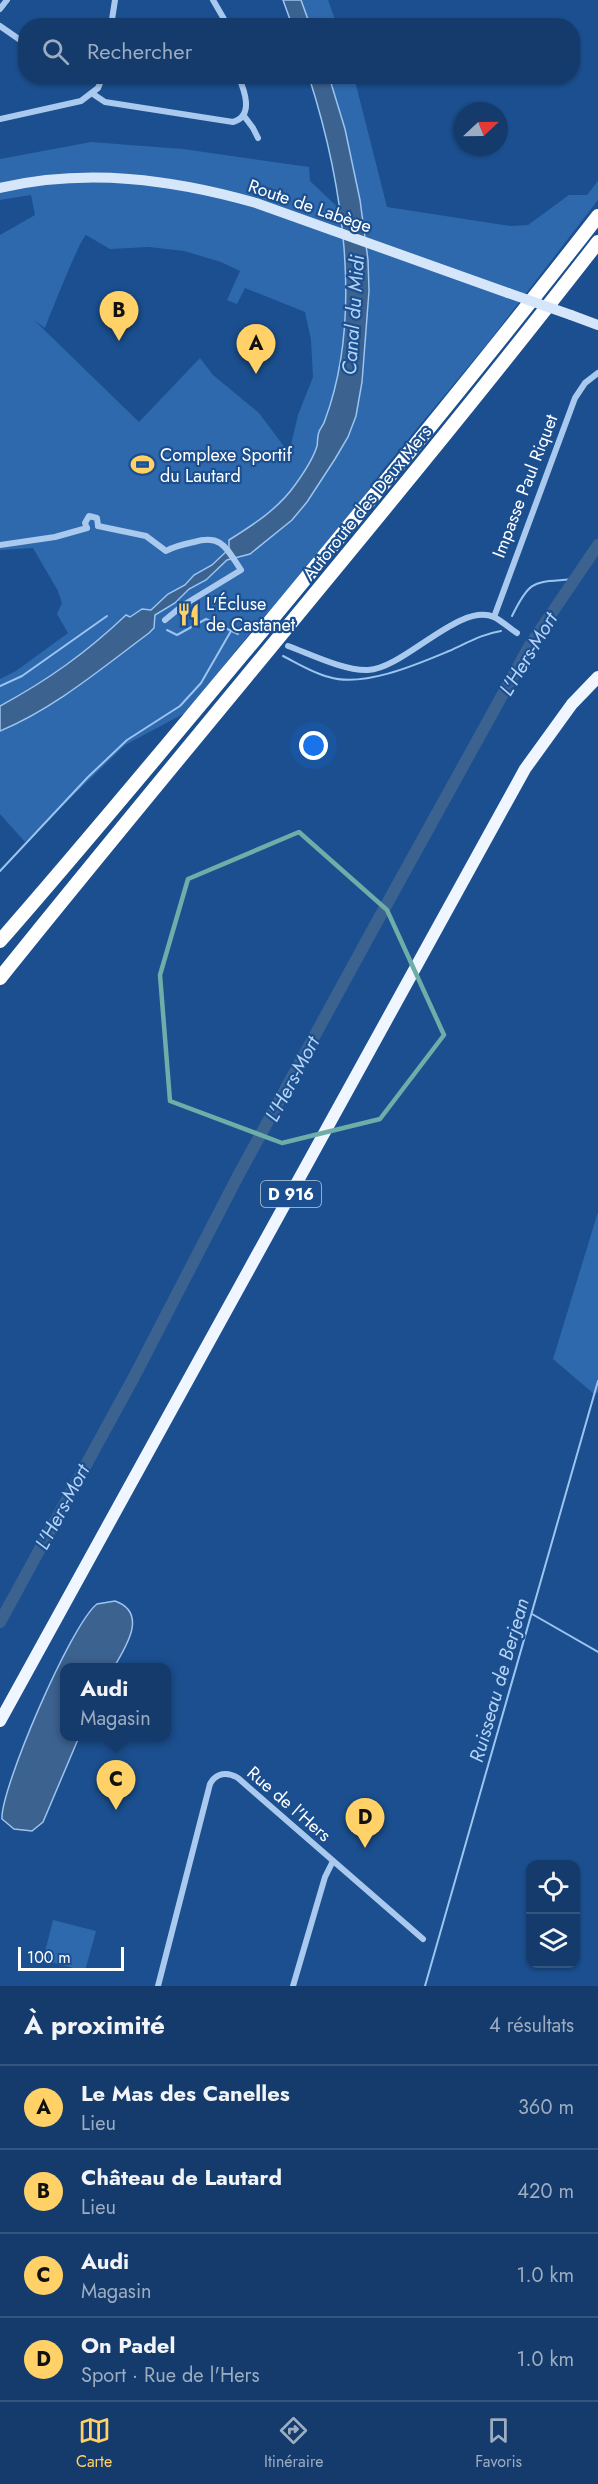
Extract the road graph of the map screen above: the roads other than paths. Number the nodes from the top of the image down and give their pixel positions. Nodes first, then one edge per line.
1 (7, 0) edge
2 (115, 0) edge
3 (213, 0) edge
4 (0, 9) edge
5 (112, 18) edge
6 (223, 18) edge
7 (0, 26) edge
8 (18, 38) edge
9 (100, 84) edge
10 (242, 84) edge
11 (93, 94) junction
12 (244, 116) junction
13 (0, 119) edge
14 (258, 138) dead end
15 (0, 188) edge
16 (598, 216) edge
17 (598, 242) edge
18 (598, 325) edge
19 (598, 373) edge
20 (98, 526) junction
21 (87, 528) junction
22 (0, 545) edge
23 (494, 617) junction
24 (165, 620) dead end
25 (517, 633) dead end
26 (288, 646) dead end
27 (598, 677) edge
28 (0, 941) edge
29 (0, 978) edge
30 (0, 1721) edge
31 (333, 1861) junction
32 (423, 1939) dead end
33 (158, 1986) edge
34 (293, 1986) edge

1 - 4 street
2 - 5 street
3 - 6 street
7 - 8 street
9 - 11 street
10 - 12 street
11 - 12 street
11 - 13 street
12 - 14 street
15 - 18 street, Route de Labège, bridge
16 - 28 highway, Autoroute des Deux Mers
17 - 29 highway, Autoroute des Deux Mers
19 - 23 street, Impasse Paul Riquet
20 - 21 street
20 - 21 street
20 - 24 street
21 - 22 street
23 - 25 street
23 - 26 street
27 - 30 main road, D 916
31 - 32 street, Rue de l'Hers
31 - 33 street, Rue de l'Hers
31 - 34 street

